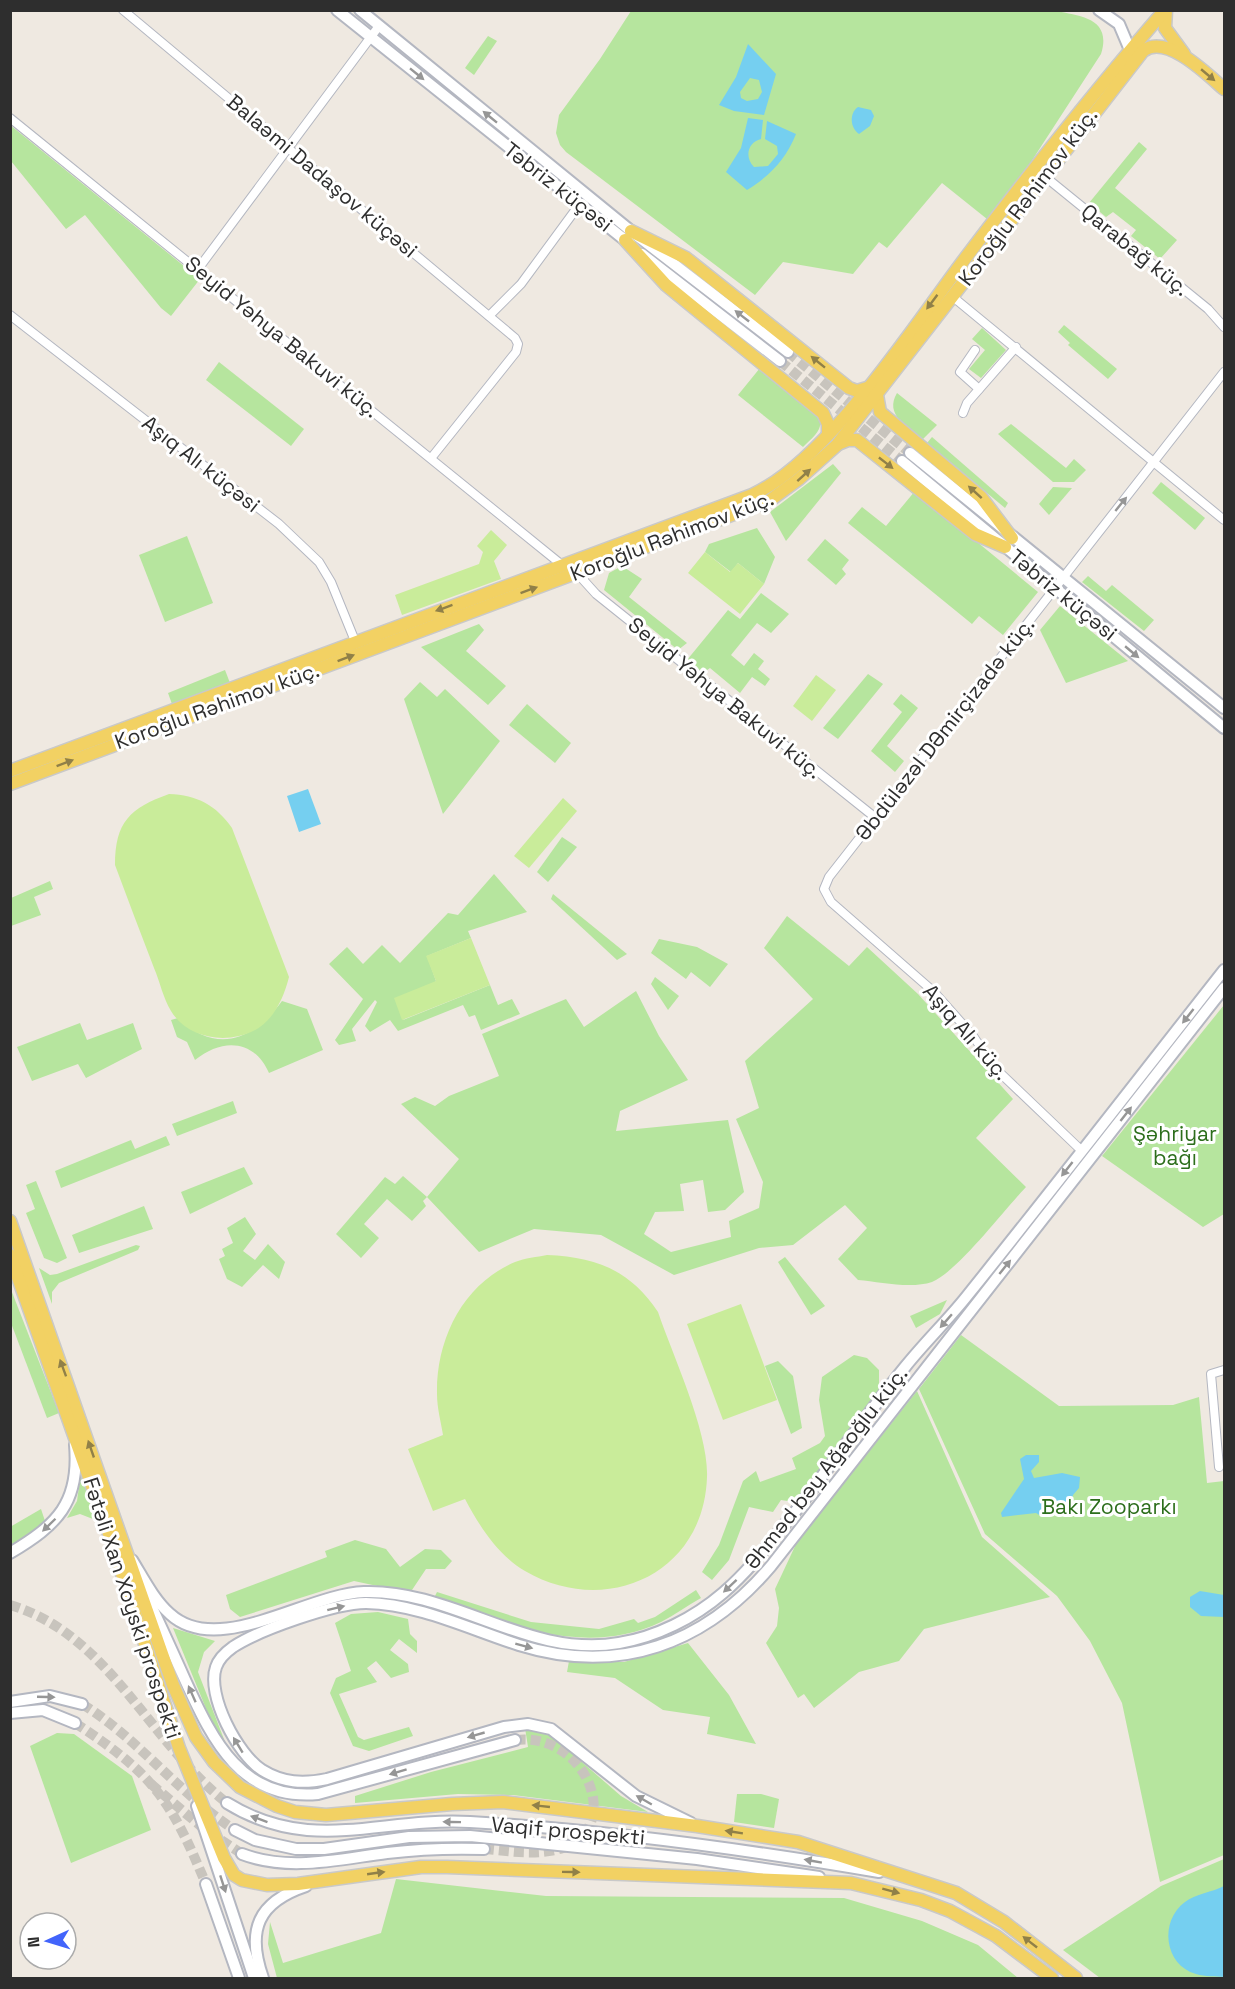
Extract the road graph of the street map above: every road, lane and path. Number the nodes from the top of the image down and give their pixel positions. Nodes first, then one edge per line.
1 (123, 10) edge
2 (337, 10) edge
3 (360, 10) edge
4 (1099, 10) edge
5 (1166, 10) edge
6 (380, 26) junction
7 (371, 37) junction
8 (1130, 50) junction
9 (1191, 61) junction
10 (1224, 89) edge
11 (10, 118) edge
12 (289, 148) junction
13 (1043, 175) junction
14 (579, 205) junction
15 (628, 235) junction
16 (198, 268) junction
17 (953, 297) junction
18 (10, 315) edge
19 (489, 316) junction
20 (1224, 327) edge
21 (1016, 347) junction
22 (975, 350) dead end
23 (788, 352) tunnel mouth
24 (780, 361) tunnel mouth
25 (1224, 372) edge
26 (979, 389) junction
27 (872, 392) junction
28 (963, 413) dead end
29 (828, 434) junction
30 (837, 445) junction
31 (432, 457) junction
32 (906, 457) tunnel mouth
33 (1154, 462) junction
34 (1224, 520) edge
35 (1008, 542) junction
36 (558, 560) junction
37 (577, 573) junction
38 (1062, 578) junction
39 (1055, 587) junction
40 (355, 642) junction
41 (1224, 708) edge
42 (1224, 728) edge
43 (10, 771) edge
44 (10, 784) edge
45 (877, 819) junction
46 (824, 889) joint
47 (1224, 970) edge
48 (1224, 988) edge
49 (1082, 1151) junction
50 (10, 1221) edge
51 (10, 1255) edge
52 (912, 1359) junction
53 (924, 1369) junction
54 (1224, 1370) edge
55 (74, 1433) junction
56 (1219, 1467) dead end
57 (125, 1549) junction
58 (10, 1553) edge
59 (699, 1611) junction
60 (707, 1624) junction
61 (10, 1702) edge
62 (82, 1704) tunnel mouth
63 (10, 1713) edge
64 (75, 1723) tunnel mouth
65 (515, 1740) tunnel mouth
66 (179, 1748) junction
67 (240, 1786) joint
68 (227, 1803) tunnel mouth
69 (697, 1826) junction
70 (235, 1830) tunnel mouth
71 (484, 1849) tunnel mouth
72 (242, 1854) tunnel mouth
73 (912, 1878) junction
74 (319, 1881) junction
75 (851, 1882) junction
76 (206, 1884) tunnel mouth
77 (238, 1978) edge
78 (254, 1978) edge
79 (263, 1978) edge
80 (1052, 1978) edge
81 (1076, 1978) edge

1 - 12 street, Balaəmi Dadaşov küçəsi
2 - 7 street, Təbriz küçəsi
3 - 6 street, Təbriz küçəsi
4 - 8 street
5 - 8 main road, Koroğlu Rəhimov küç.
5 - 9 main road
6 - 7 street
15 -> 6 street, Təbriz küçəsi
7 - 12 street
7 -> 14 street, Təbriz küçəsi
8 -> 27 main road, Koroğlu Rəhimov küç.
9 -> 10 main road
9 - 13 main road, Koroğlu Rəhimov küç.
11 - 16 street, Seyid Yəhya Bakuvi küç.
12 - 16 street
12 - 19 street, Balaəmi Dadaşov küçəsi
13 - 17 main road, Koroğlu Rəhimov küç.
13 - 20 street, Qarabağ küç.
14 - 15 street, Təbriz küçəsi
14 - 19 street
23 -> 15 street, Təbriz küçəsi
15 - 24 street, Təbriz küçəsi
27 -> 15 main road
15 - 29 main road
16 - 31 street, Seyid Yəhya Bakuvi küç.
17 - 21 street
17 - 27 main road, Koroğlu Rəhimov küç.
18 - 40 street, Aşıq Alı küçəsi
19 - 31 street, Balaəmi Dadaşov küçəsi
21 - 26 street
21 - 33 street
22 - 26 street
25 - 33 street, Əbdüləzəl DƏmirçizadə küç.
26 - 28 street
27 - 29 main road, Koroğlu Rəhimov küç.
27 - 30 main road, Koroğlu Rəhimov küç.
35 -> 27 main road
29 - 36 main road, Koroğlu Rəhimov küç.
30 -> 35 main road
37 -> 30 main road, Koroğlu Rəhimov küç.
31 - 36 street, Seyid Yəhya Bakuvi küç.
32 - 35 street, Təbriz küçəsi
33 - 34 street
38 -> 33 street, Əbdüləzəl DƏmirçizadə küç.
35 - 38 street, Təbriz küçəsi
35 - 39 street, Təbriz küçəsi
36 -> 40 main road, Koroğlu Rəhimov küç.
44 -> 37 main road, Koroğlu Rəhimov küç.
37 - 45 street, Seyid Yəhya Bakuvi küç.
38 - 39 street, Əbdüləzəl DƏmirçizadə küç.
38 - 41 street, Təbriz küçəsi
39 -> 42 street, Təbriz küçəsi
39 - 45 street, Əbdüləzəl DƏmirçizadə küç.
40 - 43 main road, Koroğlu Rəhimov küç.
45 - 46 street, Əbdüləzəl DƏmirçizadə küç.
46 - 49 street, Aşıq Alı küç.
47 -> 49 street, Əhməd bəy Ağaoğlu küç.
53 -> 48 street, Əhməd bəy Ağaoğlu küç.
49 -> 52 street, Əhməd bəy Ağaoğlu küç.
57 -> 50 main road, Fətəli Xan Xoyski prospekti
51 - 55 main road, Fətəli Xan Xoyski prospekti
52 - 53 street
52 -> 59 street, Əhməd bəy Ağaoğlu küç.
53 - 60 street, Əhməd bəy Ağaoğlu küç.
54 - 56 street
55 -> 58 street
55 - 66 main road, Fətəli Xan Xoyski prospekti
57 - 59 street, Əhməd bəy Ağaoğlu küç.
65 -> 57 street
57 - 67 main road, Fətəli Xan Xoyski prospekti
59 - 60 street
69 -> 60 street, Əhməd bəy Ağaoğlu küç.
61 -> 62 street
63 - 64 street
66 - 74 main road, Fətəli Xan Xoyski prospekti
66 -> 78 street
69 -> 67 main road, Vaqif prospekti
73 -> 68 street, Vaqif prospekti
73 -> 69 main road, Vaqif prospekti
70 - 75 street, Vaqif prospekti
71 - 72 street, Vaqif prospekti
81 -> 73 main road, Vaqif prospekti
74 -> 75 main road, Vaqif prospekti
74 - 79 street
75 -> 80 main road, Vaqif prospekti
76 - 77 street

